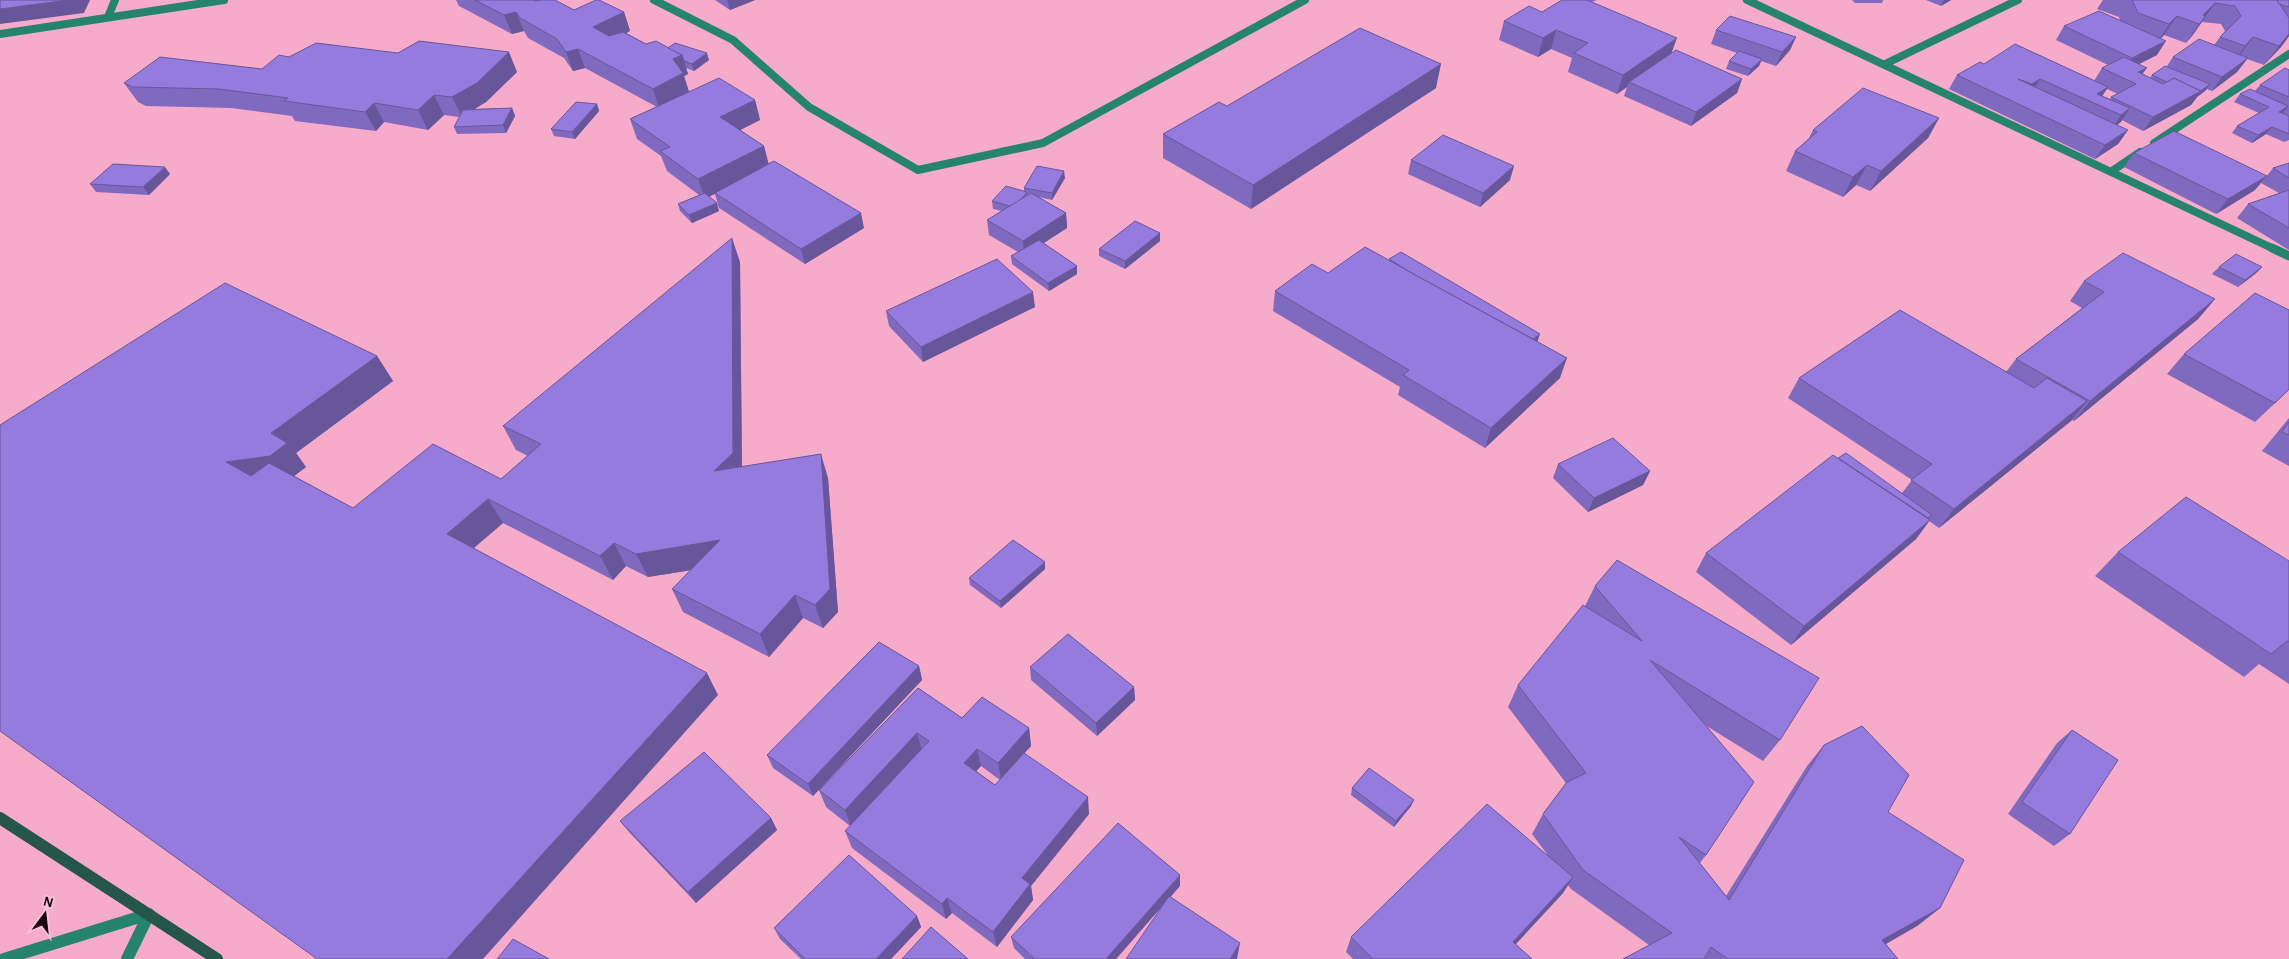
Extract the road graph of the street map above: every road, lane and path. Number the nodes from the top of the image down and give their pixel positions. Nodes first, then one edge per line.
1 (115, 0) edge
2 (224, 0) edge
3 (654, 0) edge
4 (1305, 0) edge
5 (1748, 0) edge
6 (2018, 0) edge
7 (108, 17) junction
8 (0, 34) edge
9 (2289, 54) edge
10 (1885, 64) junction
11 (2112, 171) junction
12 (2289, 256) edge
13 (0, 818) edge
14 (149, 914) junction
15 (4, 959) edge
16 (127, 959) edge
17 (217, 959) edge

1 - 7 street
2 - 7 street
3 - 4 street
5 - 10 street
6 - 10 street
7 - 8 street
9 - 11 street
10 - 11 street
11 - 12 street
13 - 14 main road
14 - 15 street
14 - 16 street
14 - 17 main road

